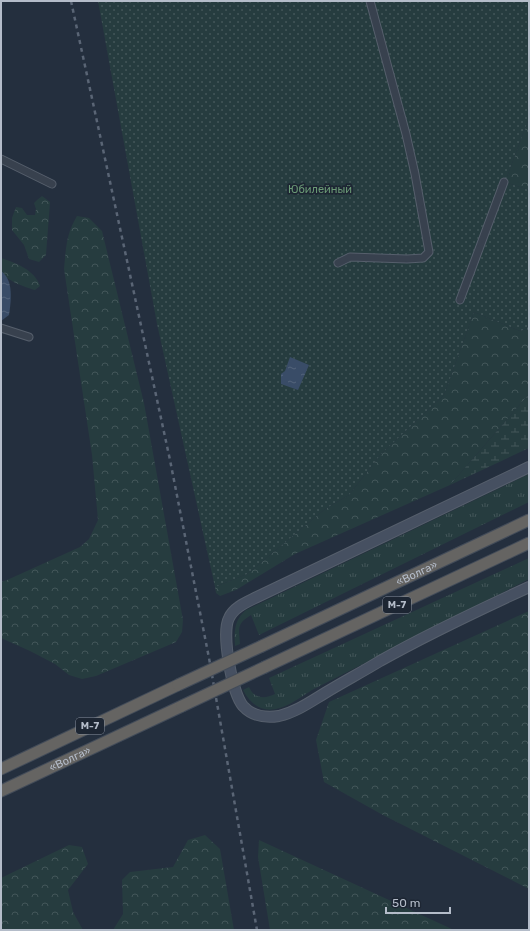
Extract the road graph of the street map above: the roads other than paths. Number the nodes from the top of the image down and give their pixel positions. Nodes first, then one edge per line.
1 (370, 1) edge
2 (1, 159) edge
3 (504, 182) dead end
4 (52, 184) dead end
5 (338, 263) dead end
6 (460, 300) dead end
7 (1, 328) edge
8 (29, 337) dead end
9 (529, 467) edge
10 (529, 520) edge
11 (529, 543) edge
12 (529, 587) edge
13 (1, 769) edge
14 (1, 791) edge

1 - 5 street
2 - 4 street
3 - 6 street
7 - 8 street
9 - 12 main road
10 - 13 highway, «Волга» / М-7, bridge
11 - 14 highway, «Волга» / М-7, bridge

